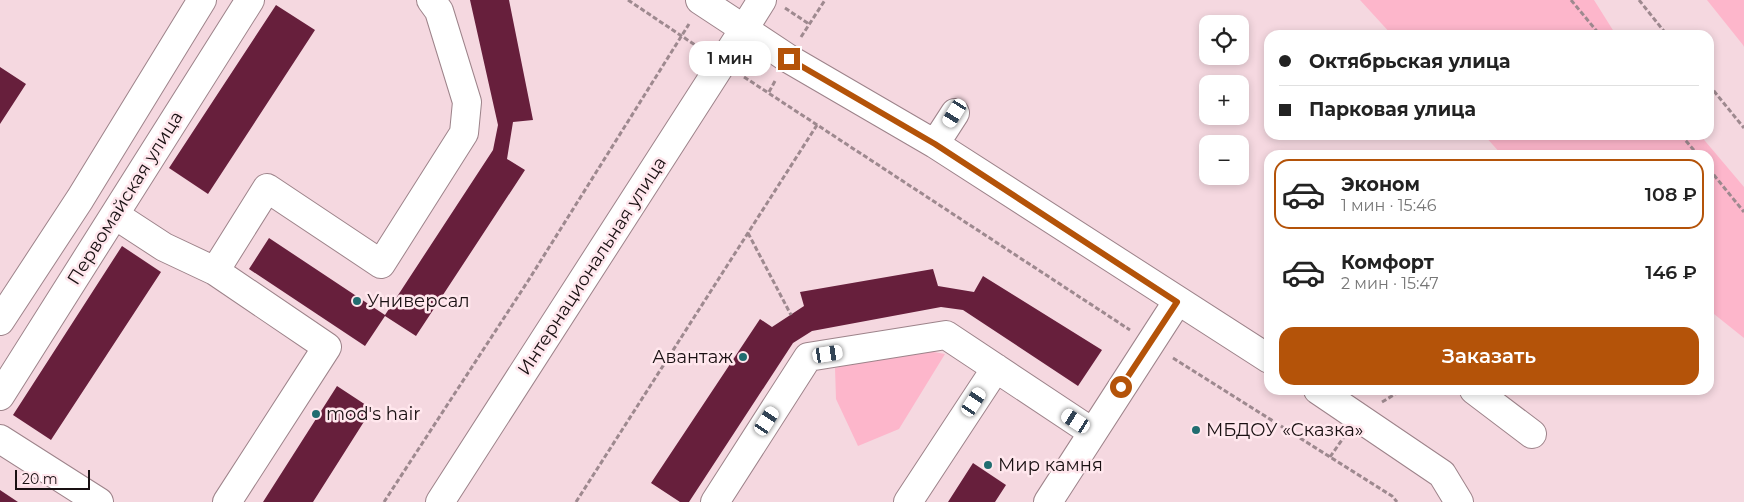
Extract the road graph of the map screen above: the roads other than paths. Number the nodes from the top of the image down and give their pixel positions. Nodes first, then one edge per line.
1 (202, 0) edge
2 (250, 0) edge
3 (431, 0) edge
4 (700, 0) edge
5 (771, 2) edge
6 (744, 29) junction
7 (955, 113) dead end
8 (935, 144) junction
9 (115, 215) junction
10 (216, 271) junction
11 (1177, 302) junction
12 (3, 312) edge
13 (1264, 356) edge
14 (996, 368) junction
15 (1325, 395) edge
16 (1481, 395) edge
17 (0, 396) edge
18 (1092, 432) junction
19 (1532, 434) dead end
20 (0, 438) edge
21 (99, 502) edge
22 (227, 502) edge
23 (440, 502) edge
24 (715, 502) edge
25 (908, 502) edge
26 (1048, 502) edge
27 (1459, 502) edge

1 - 12 street
2 - 9 street, Первомайская улица
3 - 10 street
4 - 6 street
5 - 6 street, Интернациональная улица
6 - 8 street
6 - 23 street, Интернациональная улица
7 - 8 street
8 - 11 street
9 - 10 street
9 - 17 street, Первомайская улица
10 - 22 street
11 - 13 street
11 - 18 street
14 - 18 street
14 - 24 street
14 - 25 street
15 - 27 street
16 - 19 street
18 - 26 street
20 - 21 street

